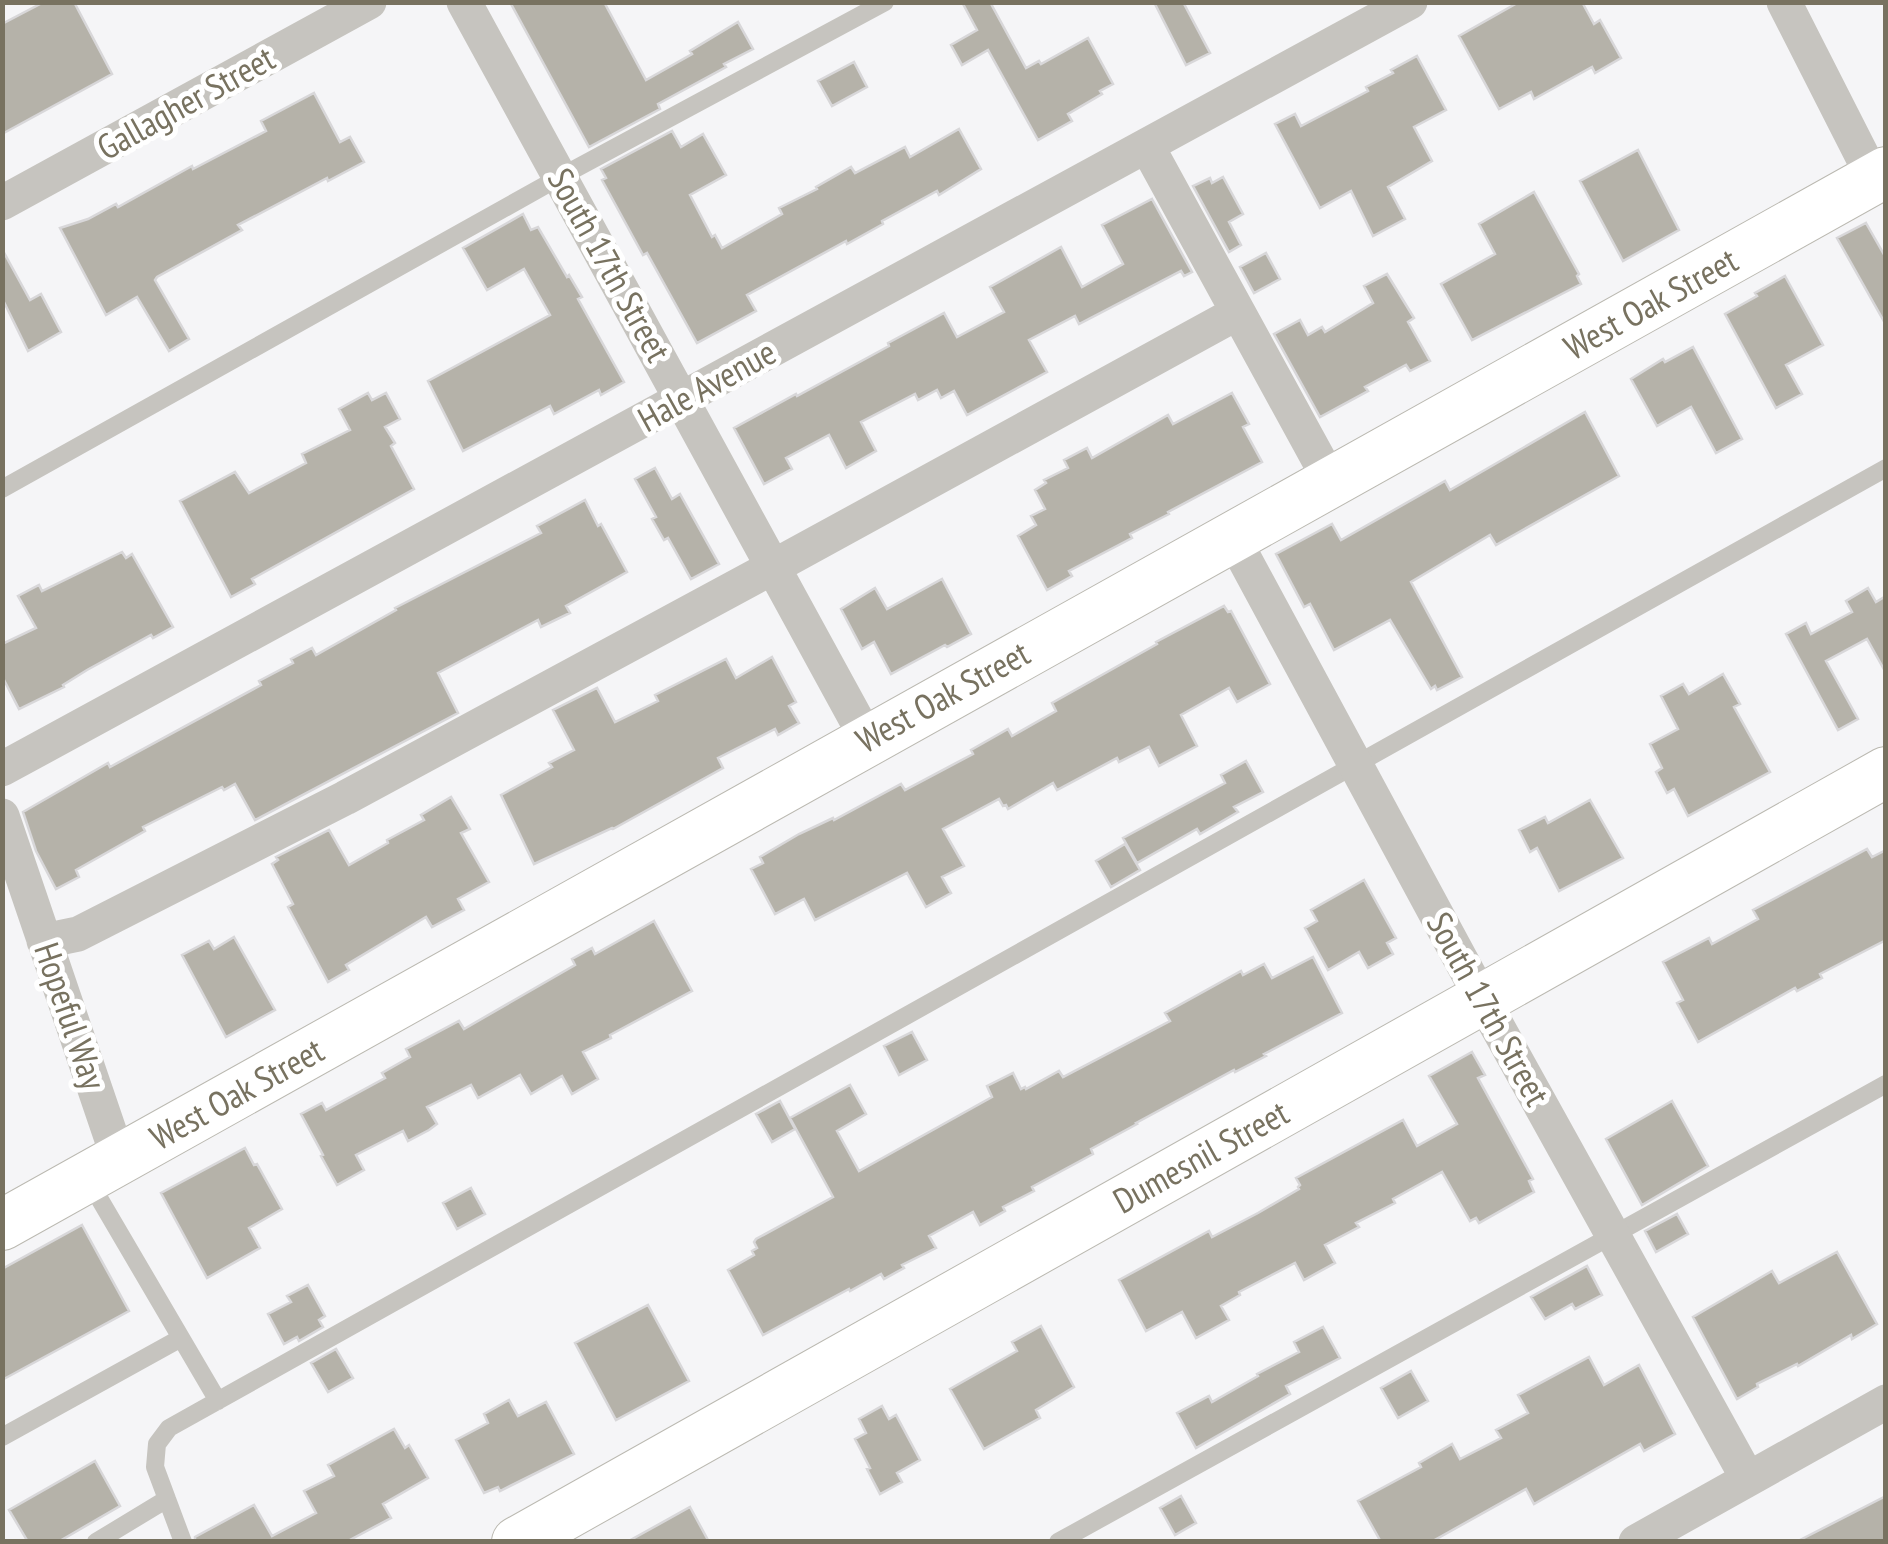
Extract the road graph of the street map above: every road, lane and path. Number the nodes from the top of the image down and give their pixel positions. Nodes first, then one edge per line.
1 (369, 2) edge
2 (464, 2) edge
3 (885, 2) edge
4 (1410, 2) edge
5 (1784, 2) edge
6 (1147, 146) junction
7 (560, 177) junction
8 (1882, 184) edge
9 (2, 203) edge
10 (1237, 313) junction
11 (682, 399) junction
12 (1886, 468) edge
13 (1331, 482) junction
14 (2, 489) edge
15 (1232, 536) junction
16 (774, 567) junction
17 (867, 739) junction
18 (1355, 764) junction
19 (2, 768) edge
20 (1886, 772) edge
21 (2, 816) edge
22 (44, 940) junction
23 (1482, 999) junction
24 (1886, 1084) edge
25 (103, 1169) junction
26 (2, 1225) edge
27 (1612, 1234) junction
28 (180, 1338) junction
29 (218, 1401) junction
30 (1886, 1402) edge
31 (2, 1437) edge
32 (1748, 1479) junction
33 (167, 1499) junction
34 (182, 1541) edge
35 (96, 1542) edge
36 (517, 1542) edge
37 (1058, 1542) edge
38 (1636, 1542) edge

1 - 9 street, Gallagher Street
2 - 7 street, South 17th Street
3 - 7 lane
4 - 6 street, Hale Avenue
5 - 8 street
6 - 10 street
6 - 11 street, Hale Avenue
7 - 11 street, South 17th Street
7 - 14 lane
8 - 13 main road, West Oak Street
10 - 13 street
10 - 16 street
11 - 16 street, South 17th Street
11 - 19 street, Hale Avenue
12 - 18 lane
13 - 15 main road, West Oak Street
15 - 17 main road, West Oak Street
15 - 18 street, South 17th Street
16 - 17 street, South 17th Street
16 - 22 street
17 - 25 main road, West Oak Street
18 - 23 street, South 17th Street
18 - 29 lane
20 - 23 main road, Dumesnil Street
21 - 22 street, Hopeful Way
22 - 25 street, Hopeful Way
23 - 27 street, South 17th Street
23 - 36 main road, Dumesnil Street
24 - 27 lane
25 - 26 main road, West Oak Street
25 - 28 lane
27 - 32 street, South 17th Street
27 - 37 lane
28 - 29 lane
28 - 31 lane
29 - 33 lane
30 - 32 street
32 - 38 street
33 - 34 lane
33 - 35 lane

